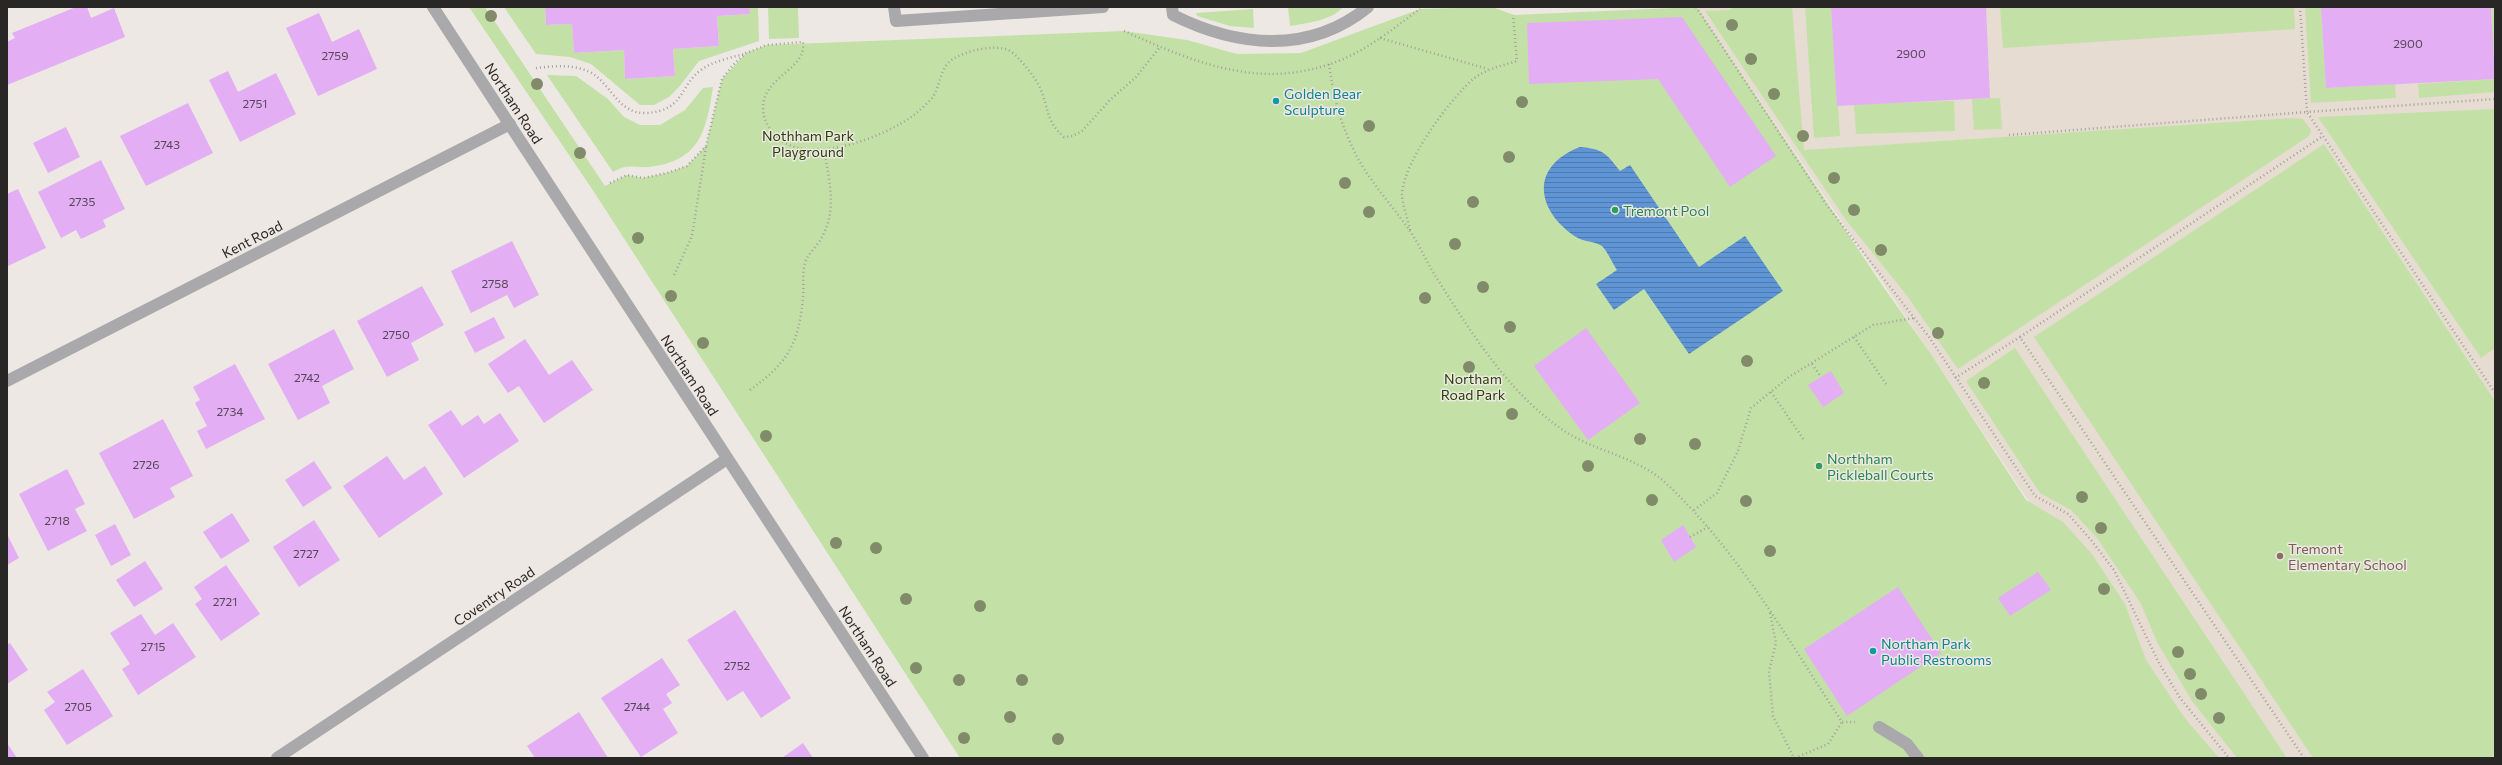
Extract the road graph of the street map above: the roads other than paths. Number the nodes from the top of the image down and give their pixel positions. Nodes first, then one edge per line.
1 (433, 7) edge
2 (894, 7) edge
3 (1103, 7) edge
4 (1172, 7) edge
5 (1368, 7) edge
6 (510, 124) junction
7 (7, 382) edge
8 (727, 459) junction
9 (1879, 727) road end
10 (277, 758) edge
11 (923, 758) edge
12 (1918, 758) edge

1 - 6 street, Northam Road
2 - 3 street
4 - 5 street
6 - 7 street, Kent Road
6 - 8 street, Northam Road
8 - 10 street, Coventry Road
8 - 11 street, Northam Road
9 - 12 street

